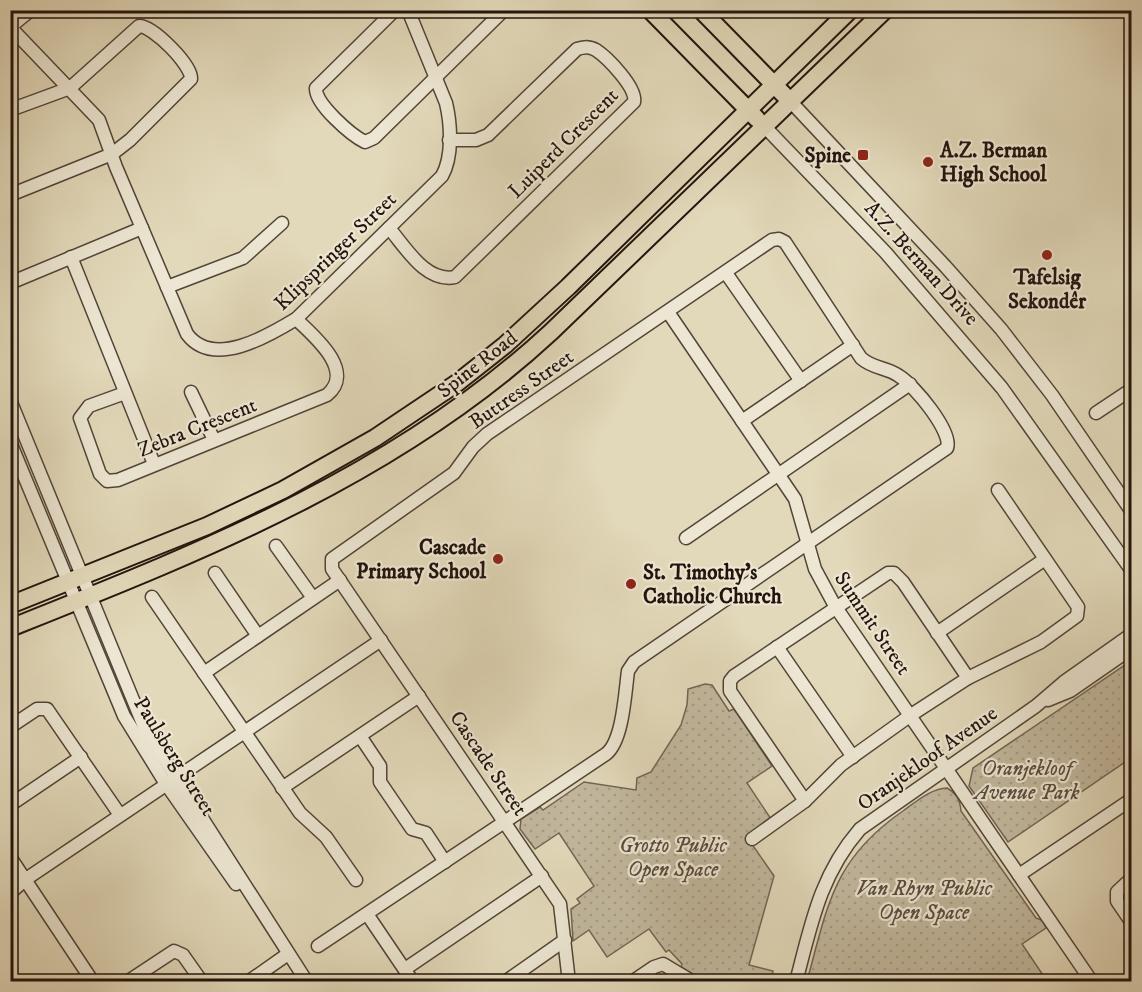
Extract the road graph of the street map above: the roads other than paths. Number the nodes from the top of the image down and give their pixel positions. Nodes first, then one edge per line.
1 (31, 10) edge
2 (395, 10) edge
3 (408, 10) edge
4 (504, 10) edge
5 (650, 10) edge
6 (701, 10) edge
7 (850, 10) edge
8 (885, 10) edge
9 (10, 27) edge
10 (436, 79) junction
11 (775, 85) junction
12 (70, 88) junction
13 (792, 103) junction
14 (10, 110) edge
15 (749, 111) junction
16 (765, 127) junction
17 (449, 140) junction
18 (112, 154) junction
19 (10, 195) edge
20 (282, 223) dead end
21 (142, 228) junction
22 (389, 228) junction
23 (71, 257) junction
24 (726, 273) junction
25 (10, 283) edge
26 (167, 288) junction
27 (668, 312) junction
28 (296, 319) junction
29 (853, 345) junction
30 (801, 381) junction
31 (910, 384) junction
32 (191, 392) dead end
33 (125, 393) junction
34 (1129, 395) edge
35 (10, 400) edge
36 (1095, 413) dead end
37 (742, 421) junction
38 (214, 440) junction
39 (10, 442) edge
40 (154, 465) junction
41 (779, 476) junction
42 (998, 490) dead end
43 (1131, 512) edge
44 (686, 538) dead end
45 (808, 544) junction
46 (276, 546) dead end
47 (1045, 559) junction
48 (1131, 571) edge
49 (215, 573) dead end
50 (75, 579) junction
51 (340, 580) junction
52 (152, 597) dead end
53 (313, 598) junction
54 (82, 599) junction
55 (10, 605) edge
56 (835, 606) junction
57 (10, 628) edge
58 (937, 633) junction
59 (1131, 634) edge
60 (258, 636) junction
61 (381, 640) junction
62 (777, 647) junction
63 (1131, 648) edge
64 (204, 673) junction
65 (969, 678) junction
66 (419, 696) junction
67 (1036, 706) junction
68 (911, 715) junction
69 (10, 727) edge
70 (244, 733) junction
71 (360, 736) junction
72 (81, 757) junction
73 (853, 757) junction
74 (947, 767) junction
75 (171, 781) junction
76 (282, 788) junction
77 (1131, 799) edge
78 (805, 801) junction
79 (10, 805) edge
80 (120, 815) junction
81 (506, 821) junction
82 (752, 839) dead end
83 (10, 857) edge
84 (446, 862) junction
85 (1019, 875) junction
86 (542, 876) junction
87 (1131, 878) edge
88 (26, 879) junction
89 (356, 880) dead end
90 (10, 893) edge
91 (367, 914) junction
92 (1131, 923) edge
93 (565, 940) junction
94 (318, 946) dead end
95 (288, 954) junction
96 (405, 969) junction
97 (93, 981) edge
98 (127, 981) edge
99 (202, 981) edge
100 (248, 981) edge
101 (307, 981) edge
102 (413, 981) edge
103 (505, 981) edge
104 (569, 981) edge
105 (632, 981) edge
106 (693, 981) edge
107 (796, 981) edge
108 (1092, 981) edge

1 - 9 street
2 - 10 street
3 - 10 street, Klipspringer Street
4 - 10 street
5 - 15 main road, A.Z. Berman Drive
6 - 11 main road, A.Z. Berman Drive
7 - 11 main road, Spine Road
8 - 13 main road, Spine Road
9 - 12 street, Klipspringer Street
10 - 17 street, Klipspringer Street
11 - 13 main road, A.Z. Berman Drive
11 - 15 main road, Spine Road
12 - 14 street
12 - 18 street, Klipspringer Street
12 - 18 street
13 - 16 main road, Spine Road
13 - 43 street, A.Z. Berman Drive
15 - 16 main road, A.Z. Berman Drive
15 - 50 main road, Spine Road
16 - 48 street, A.Z. Berman Drive
16 - 54 main road, Spine Road
17 - 22 street, Klipspringer Street
17 - 22 street, Luiperd Crescent
18 - 19 street
18 - 21 street, Klipspringer Street
20 - 26 street
21 - 23 street
21 - 26 street, Klipspringer Street
22 - 28 street, Klipspringer Street
23 - 25 street
23 - 33 street
24 - 27 street, Buttress Street
24 - 29 street, Buttress Street
24 - 30 street
26 - 28 street, Klipspringer Street
27 - 37 street, Summit Street
27 - 51 street, Buttress Street
28 - 38 street, Zebra Crescent
29 - 30 street
29 - 31 street
30 - 37 street
31 - 41 street
31 - 45 street
32 - 38 street
33 - 40 street
33 - 40 street, Zebra Crescent
34 - 36 street
35 - 50 street
37 - 41 street, Summit Street
38 - 40 street, Zebra Crescent
39 - 50 street
41 - 44 street
41 - 45 street, Summit Street
42 - 47 street
45 - 56 street, Summit Street
45 - 81 street
46 - 53 street
47 - 58 street
47 - 65 street
49 - 60 street
50 - 54 street, Paulsberg Street
50 - 55 main road, Spine Road
51 - 53 street
51 - 61 street, Cascade Street
52 - 64 street
53 - 60 street
54 - 57 main road, Spine Road
54 - 75 street, Paulsberg Street
56 - 58 street
56 - 62 street
56 - 68 street, Summit Street
58 - 65 street
59 - 67 street, Oranjekloof Avenue
60 - 64 street
61 - 66 street, Cascade Street
61 - 70 street
62 - 73 street
62 - 78 street
63 - 67 street, Oranjekloof Avenue
64 - 70 street
65 - 68 street
66 - 71 street
66 - 81 street, Cascade Street
67 - 74 street, Oranjekloof Avenue
68 - 73 street
68 - 74 street, Summit Street
69 - 72 street
70 - 75 street
70 - 76 street
71 - 76 street
71 - 84 street
72 - 79 street
72 - 80 street
73 - 78 street
74 - 85 street, Summit Street
74 - 107 street, Oranjekloof Avenue
75 - 80 street
75 - 95 street, Paulsberg Street
76 - 89 street
77 - 85 street
78 - 82 street
80 - 88 street
81 - 84 street
81 - 86 street, Cascade Street
83 - 88 street
84 - 91 street
85 - 108 street, Summit Street
86 - 93 street, Cascade Street
86 - 96 street
87 - 92 street
88 - 90 street
88 - 97 street
91 - 94 street
91 - 96 street
93 - 103 street
93 - 104 street, Cascade Street
95 - 100 street
95 - 101 street, Paulsberg Street
96 - 102 street
98 - 99 street
105 - 106 street

